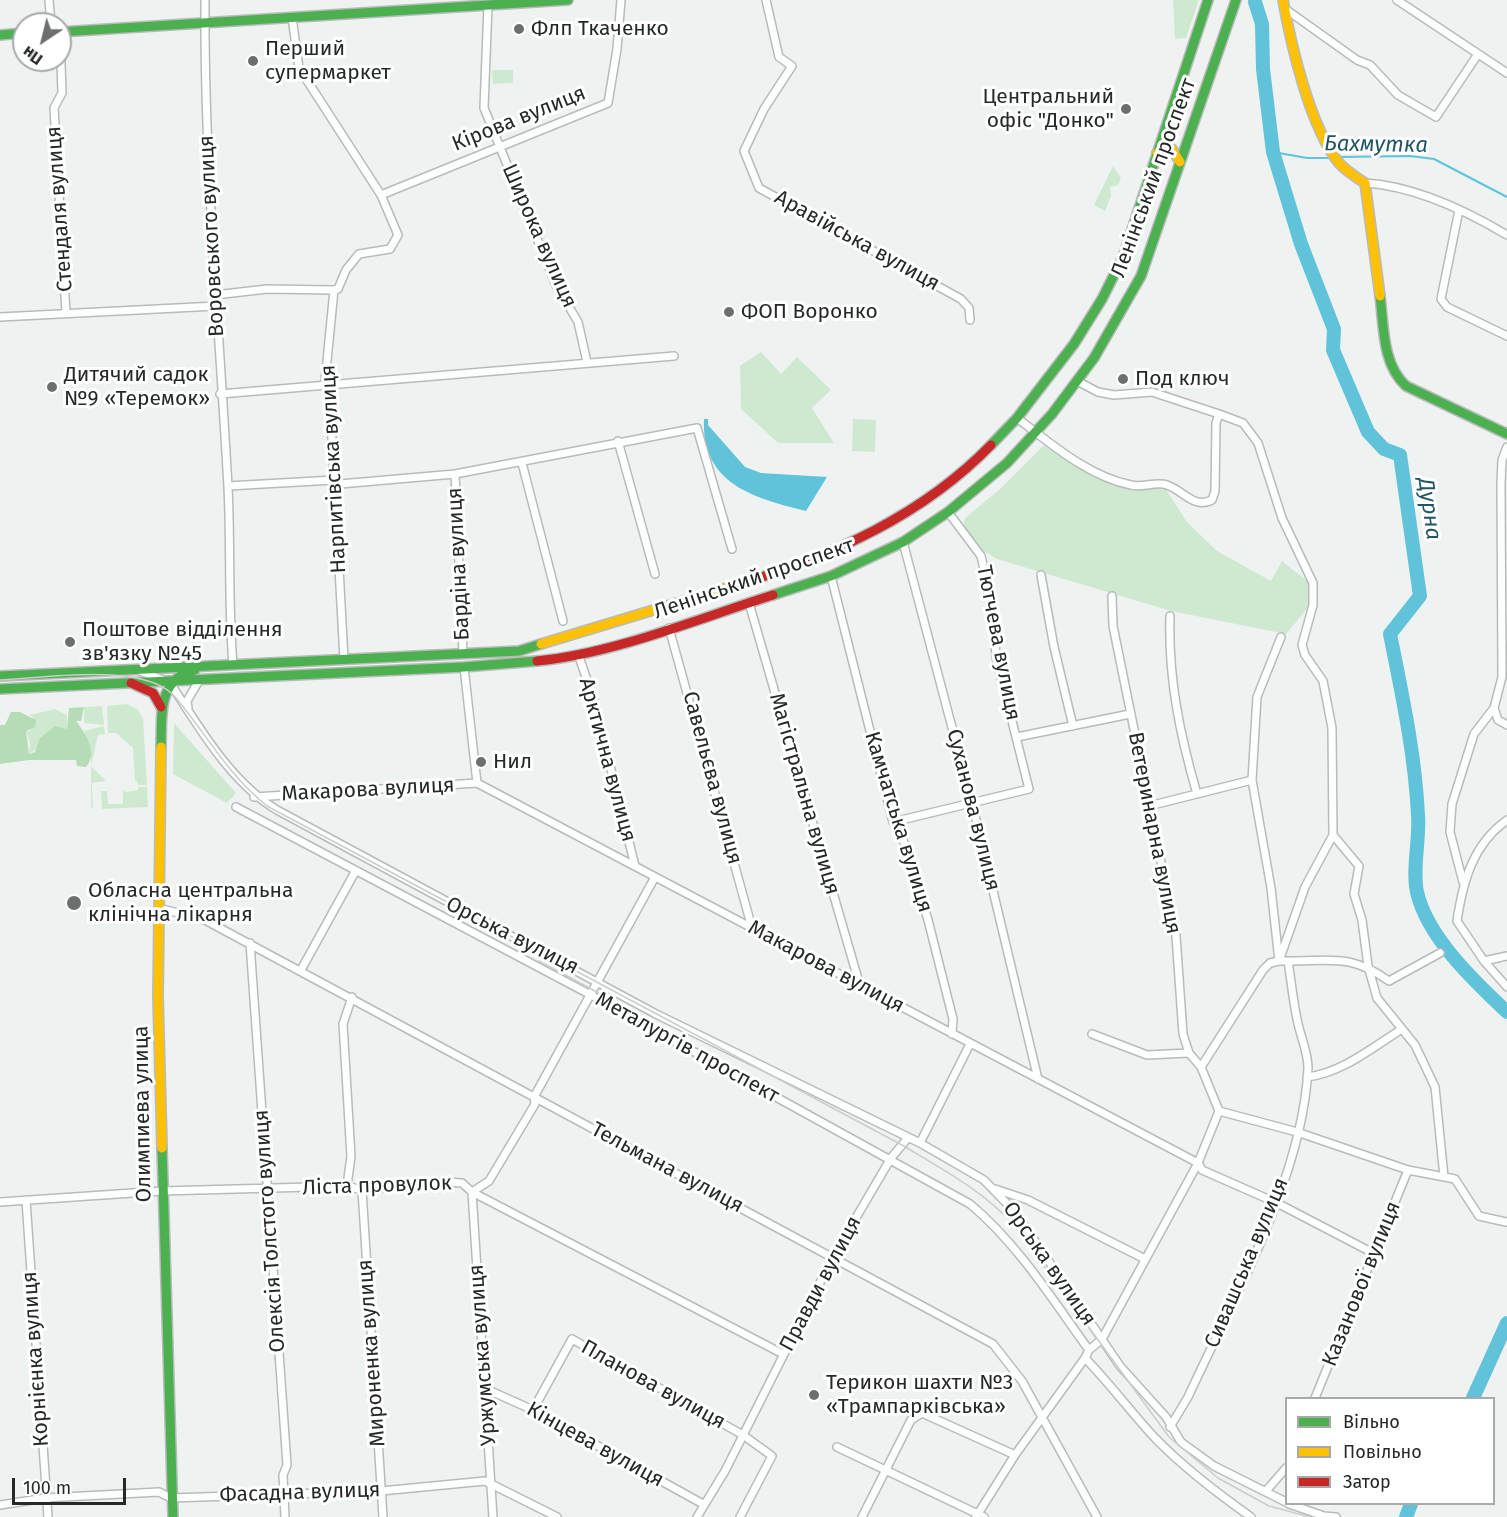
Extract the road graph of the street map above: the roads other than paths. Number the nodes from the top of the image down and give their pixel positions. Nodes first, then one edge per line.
1 (205, 0) edge
2 (568, 0) edge
3 (621, 0) edge
4 (766, 0) edge
5 (1208, 0) edge
6 (1236, 0) edge
7 (1397, 0) edge
8 (532, 1) edge
9 (1284, 4) edge
10 (488, 5) junction
11 (292, 17) junction
12 (205, 22) junction
13 (72, 32) edge
14 (1478, 54) junction
15 (61, 72) edge
16 (1507, 73) edge
17 (1164, 131) junction
18 (1188, 140) junction
19 (499, 146) junction
20 (1157, 153) junction
21 (1180, 162) junction
22 (1365, 183) junction
23 (381, 195) junction
24 (1459, 210) junction
25 (1507, 235) edge
26 (334, 290) junction
27 (215, 295) junction
28 (216, 306) junction
29 (66, 313) junction
30 (0, 316) edge
31 (970, 320) dead end
32 (1507, 336) edge
33 (674, 356) dead end
34 (587, 362) junction
35 (1077, 381) junction
36 (329, 385) junction
37 (220, 394) junction
38 (1219, 414) junction
39 (1017, 418) junction
40 (1036, 433) junction
41 (1507, 434) edge
42 (618, 441) junction
43 (1507, 447) edge
44 (522, 462) junction
45 (455, 474) junction
46 (334, 480) junction
47 (228, 486) junction
48 (948, 513) junction
49 (903, 542) junction
50 (732, 549) dead end
51 (777, 572) junction
52 (655, 574) dead end
53 (1041, 575) dead end
54 (831, 576) junction
55 (761, 577) junction
56 (787, 591) junction
57 (1112, 596) dead end
58 (762, 599) junction
59 (749, 603) junction
60 (1170, 616) dead end
61 (563, 621) dead end
62 (669, 628) junction
63 (1281, 637) dead end
64 (463, 654) junction
65 (578, 654) junction
66 (344, 659) junction
67 (233, 665) junction
68 (207, 667) junction
69 (464, 668) junction
70 (120, 670) junction
71 (0, 676) edge
72 (200, 678) junction
73 (130, 683) junction
74 (170, 683) junction
75 (0, 689) edge
76 (1494, 708) junction
77 (161, 710) junction
78 (188, 711) junction
79 (1130, 714) junction
80 (1507, 725) edge
81 (1073, 726) junction
82 (1017, 737) junction
83 (1252, 780) junction
84 (477, 783) junction
85 (1197, 794) junction
86 (254, 797) junction
87 (972, 803) junction
88 (1149, 806) junction
89 (236, 807) dead end
90 (1507, 819) edge
91 (893, 822) junction
92 (1333, 835) junction
93 (635, 866) junction
94 (355, 872) junction
95 (655, 877) junction
96 (1463, 882) junction
97 (158, 908) junction
98 (752, 928) junction
99 (250, 943) junction
100 (1440, 953) dead end
101 (1507, 956) edge
102 (1279, 961) junction
103 (1288, 961) junction
104 (1484, 961) junction
105 (1368, 966) junction
106 (301, 970) junction
107 (600, 982) junction
108 (860, 986) junction
109 (1507, 987) edge
110 (591, 995) junction
111 (352, 997) junction
112 (1402, 1029) junction
113 (952, 1034) junction
114 (1092, 1035) dead end
115 (970, 1044) junction
116 (1189, 1053) junction
117 (1201, 1067) junction
118 (1307, 1077) junction
119 (1038, 1079) junction
120 (534, 1097) junction
121 (1219, 1111) junction
122 (1298, 1132) junction
123 (907, 1139) junction
124 (920, 1143) junction
125 (891, 1158) junction
126 (1198, 1162) junction
127 (1408, 1170) junction
128 (1444, 1177) junction
129 (347, 1186) junction
130 (266, 1189) junction
131 (995, 1189) junction
132 (362, 1190) junction
133 (162, 1191) junction
134 (472, 1192) junction
135 (26, 1200) junction
136 (0, 1202) edge
137 (1277, 1203) junction
138 (1506, 1222) edge
139 (1373, 1253) junction
140 (833, 1257) junction
141 (1145, 1259) junction
142 (1102, 1339) junction
143 (1089, 1350) junction
144 (783, 1354) junction
145 (1085, 1358) junction
146 (486, 1389) junction
147 (1316, 1397) edge
148 (533, 1410) junction
149 (1043, 1416) junction
150 (1170, 1427) junction
151 (743, 1435) junction
152 (837, 1447) dead end
153 (1015, 1455) junction
154 (885, 1469) junction
155 (1285, 1470) edge
156 (491, 1484) junction
157 (381, 1491) junction
158 (1266, 1491) junction
159 (282, 1494) junction
160 (45, 1498) junction
161 (171, 1498) junction
162 (1285, 1501) edge
163 (704, 1504) junction
164 (1294, 1505) edge
165 (0, 1506) edge
166 (979, 1516) edge
167 (48, 1517) edge
168 (173, 1517) edge
169 (285, 1517) edge
170 (382, 1517) edge
171 (493, 1517) edge
172 (557, 1517) edge
173 (697, 1517) edge
174 (740, 1517) edge
175 (862, 1517) edge
176 (1097, 1517) edge
177 (1251, 1517) edge
178 (1336, 1517) edge

1 - 12 street, Воровського вулиця
2 - 8 main road
3 - 19 street, Кірова вулиця
4 - 31 street, Аравійська вулиця
5 - 17 main road, Ленінський проспект
6 - 18 main road, Ленінський проспект
7 - 14 street
8 - 10 main road
9 - 14 street
9 - 22 main road
10 - 11 main road
10 - 19 street, Широка вулиця
11 - 12 main road
11 - 23 street
12 - 13 main road
12 - 27 street, Воровського вулиця
14 - 16 street
15 - 29 street, Стендаля вулиця
17 - 18 main road
17 - 20 main road, Ленінський проспект
18 - 21 main road, Ленінський проспект
19 - 23 street, Кірова вулиця
19 - 34 street, Широка вулиця
20 - 21 main road
20 - 39 main road, Ленінський проспект
21 - 35 main road, Ленінський проспект
22 - 24 street
22 - 41 main road
23 - 26 street
24 - 25 street
24 - 32 street
26 - 27 street
26 - 36 street, Нарпитівська вулиця
27 - 28 street, Воровського вулиця
28 - 29 street
28 - 37 street, Воровського вулиця
29 - 30 street
33 - 34 street
34 - 36 street
35 - 38 street
35 - 40 main road, Ленінський проспект
36 - 37 street
36 - 46 street, Нарпитівська вулиця
37 - 47 street, Воровського вулиця
38 - 40 street
38 - 92 street
39 - 40 street
39 - 51 main road, Ленінський проспект
40 - 48 main road, Ленінський проспект
42 - 44 street
42 - 50 street
42 - 52 street
43 - 76 street
44 - 45 street
44 - 61 street
45 - 46 street
45 - 64 street, Бардіна вулиця
46 - 47 street
46 - 66 street, Нарпитівська вулиця
47 - 67 street, Воровського вулиця
48 - 49 main road, Ленінський проспект
48 - 82 street, Тютчева вулиця
49 - 54 main road, Ленінський проспект
49 - 87 street, Суханова вулиця
51 - 55 main road, Ленінський проспект
51 - 56 main road
53 - 81 street
54 - 56 main road, Ленінський проспект
54 - 91 street, Камчатська вулиця
55 - 58 main road
55 - 64 main road, Ленінський проспект
56 - 58 main road, Ленінський проспект
57 - 79 street, Ветеринарна вулиця
58 - 59 main road, Ленінський проспект
59 - 62 main road, Ленінський проспект
59 - 108 street, Магістральна вулиця
60 - 85 street
62 - 65 main road, Ленінський проспект
62 - 98 street, Савельєва вулиця
63 - 83 street
64 - 66 main road, Ленінський проспект
65 - 69 main road, Ленінський проспект
65 - 93 street, Арктична вулиця
66 - 67 main road, Ленінський проспект
67 - 68 main road, Ленінський проспект
68 - 70 main road, Ленінський проспект
68 - 74 main road
69 - 72 main road, Ленінський проспект
69 - 84 street, Бардіна вулиця
70 - 71 main road, Ленінський проспект
70 - 74 street
72 - 74 main road, Ленінський проспект
72 - 78 street
73 - 74 main road, Ленінський проспект
73 - 75 main road, Ленінський проспект
73 - 77 main road
74 - 77 main road
74 - 78 street, Орська вулиця
76 - 80 street
76 - 96 street
77 - 97 main road, Олимпиева улица
78 - 86 street, Орська вулиця
79 - 81 street
79 - 88 street, Ветеринарна вулиця
81 - 82 street
82 - 87 street, Тютчева вулиця
83 - 85 street
83 - 102 street
84 - 86 street, Макарова вулиця
84 - 93 street, Макарова вулиця
85 - 88 street
86 - 107 street, Орська вулиця
87 - 91 street, Тютчева вулиця
87 - 119 street, Суханова вулиця
88 - 116 street, Ветеринарна вулиця
89 - 94 street, Металургів проспект
90 - 96 street
91 - 113 street, Камчатська вулиця
92 - 102 street
92 - 105 street
93 - 95 street, Макарова вулиця
94 - 106 street
94 - 110 street, Металургів проспект
95 - 98 street, Макарова вулиця
95 - 107 street
96 - 104 street
97 - 99 street, Тельмана вулиця
97 - 133 main road, Олимпиева улица
98 - 108 street, Макарова вулиця
99 - 106 street, Тельмана вулиця
99 - 130 street, Олексія Толстого вулиця
100 - 105 street
101 - 104 street
102 - 103 street
102 - 117 street
103 - 105 street
103 - 118 street, Сивашська вулиця
104 - 109 street
105 - 112 street
106 - 111 street, Тельмана вулиця
107 - 110 street
107 - 123 street, Орська вулиця
108 - 113 street, Макарова вулиця
110 - 120 street
110 - 125 street, Металургів проспект
111 - 120 street, Тельмана вулиця
111 - 129 street
112 - 118 street
112 - 128 street
113 - 115 street, Макарова вулиця
114 - 116 street
115 - 119 street, Макарова вулиця
115 - 124 street
116 - 117 street, Ветеринарна вулиця
117 - 121 street, Ветеринарна вулиця
118 - 122 street, Сивашська вулиця
119 - 126 street, Макарова вулиця
120 - 134 street
120 - 140 street, Тельмана вулиця
121 - 122 street
121 - 126 street
122 - 127 street
122 - 137 street, Сивашська вулиця
123 - 124 street, Орська вулиця
123 - 125 street, Правди вулиця
124 - 131 street, Орська вулиця
125 - 140 street, Правди вулиця
125 - 143 street, Металургів проспект
126 - 137 street, Макарова вулиця
126 - 141 street, Орська вулиця
127 - 128 street
127 - 139 street, Казанової вулиця
128 - 138 street
129 - 130 street, Ліста провулок
129 - 132 street, Ліста провулок
130 - 133 street, Ліста провулок
130 - 159 street, Олексія Толстого вулиця
131 - 141 street, Орська вулиця
131 - 142 street, Орська вулиця
132 - 134 street, Ліста провулок
132 - 157 street, Мироненка вулиця
133 - 135 street, Ліста провулок
133 - 161 main road, Олимпиева улица
134 - 144 street, Ліста провулок
134 - 146 street, Уржумська вулиця
135 - 136 street, Ліста провулок
135 - 160 street, Корнієнка вулиця
137 - 139 street, Макарова вулиця
137 - 150 street, Сивашська вулиця
139 - 147 street, Казанової вулиця
140 - 144 street, Правди вулиця
140 - 149 street, Тельмана вулиця
141 - 142 street, Орська вулиця
142 - 143 street
142 - 150 street, Орська вулиця
143 - 145 street
144 - 151 street, Правди вулиця
145 - 149 street
145 - 177 street
146 - 148 street, Кінцева вулиця
146 - 156 street, Уржумська вулиця
148 - 151 street, Планова вулиця
148 - 163 street, Кінцева вулиця
149 - 153 street
149 - 176 street, Тельмана вулиця
150 - 158 street, Орська вулиця
151 - 163 street, Правди вулиця
151 - 174 street
152 - 154 street
153 - 154 street
153 - 166 street
154 - 166 street
154 - 175 street
155 - 158 street
156 - 157 street, Фасадна вулиця
156 - 171 street, Уржумська вулиця
156 - 172 street, Фасадна вулиця
157 - 159 street, Фасадна вулиця
157 - 170 street, Мироненка вулиця
158 - 162 street, Орська вулиця
159 - 161 street, Фасадна вулиця
159 - 169 street, Олексія Толстого вулиця
160 - 161 street, Фасадна вулиця
160 - 165 street, Фасадна вулиця
160 - 167 street, Корнієнка вулиця
161 - 168 main road, Олимпиева улица
163 - 173 street, Правди вулиця
164 - 178 street, Орська вулиця

